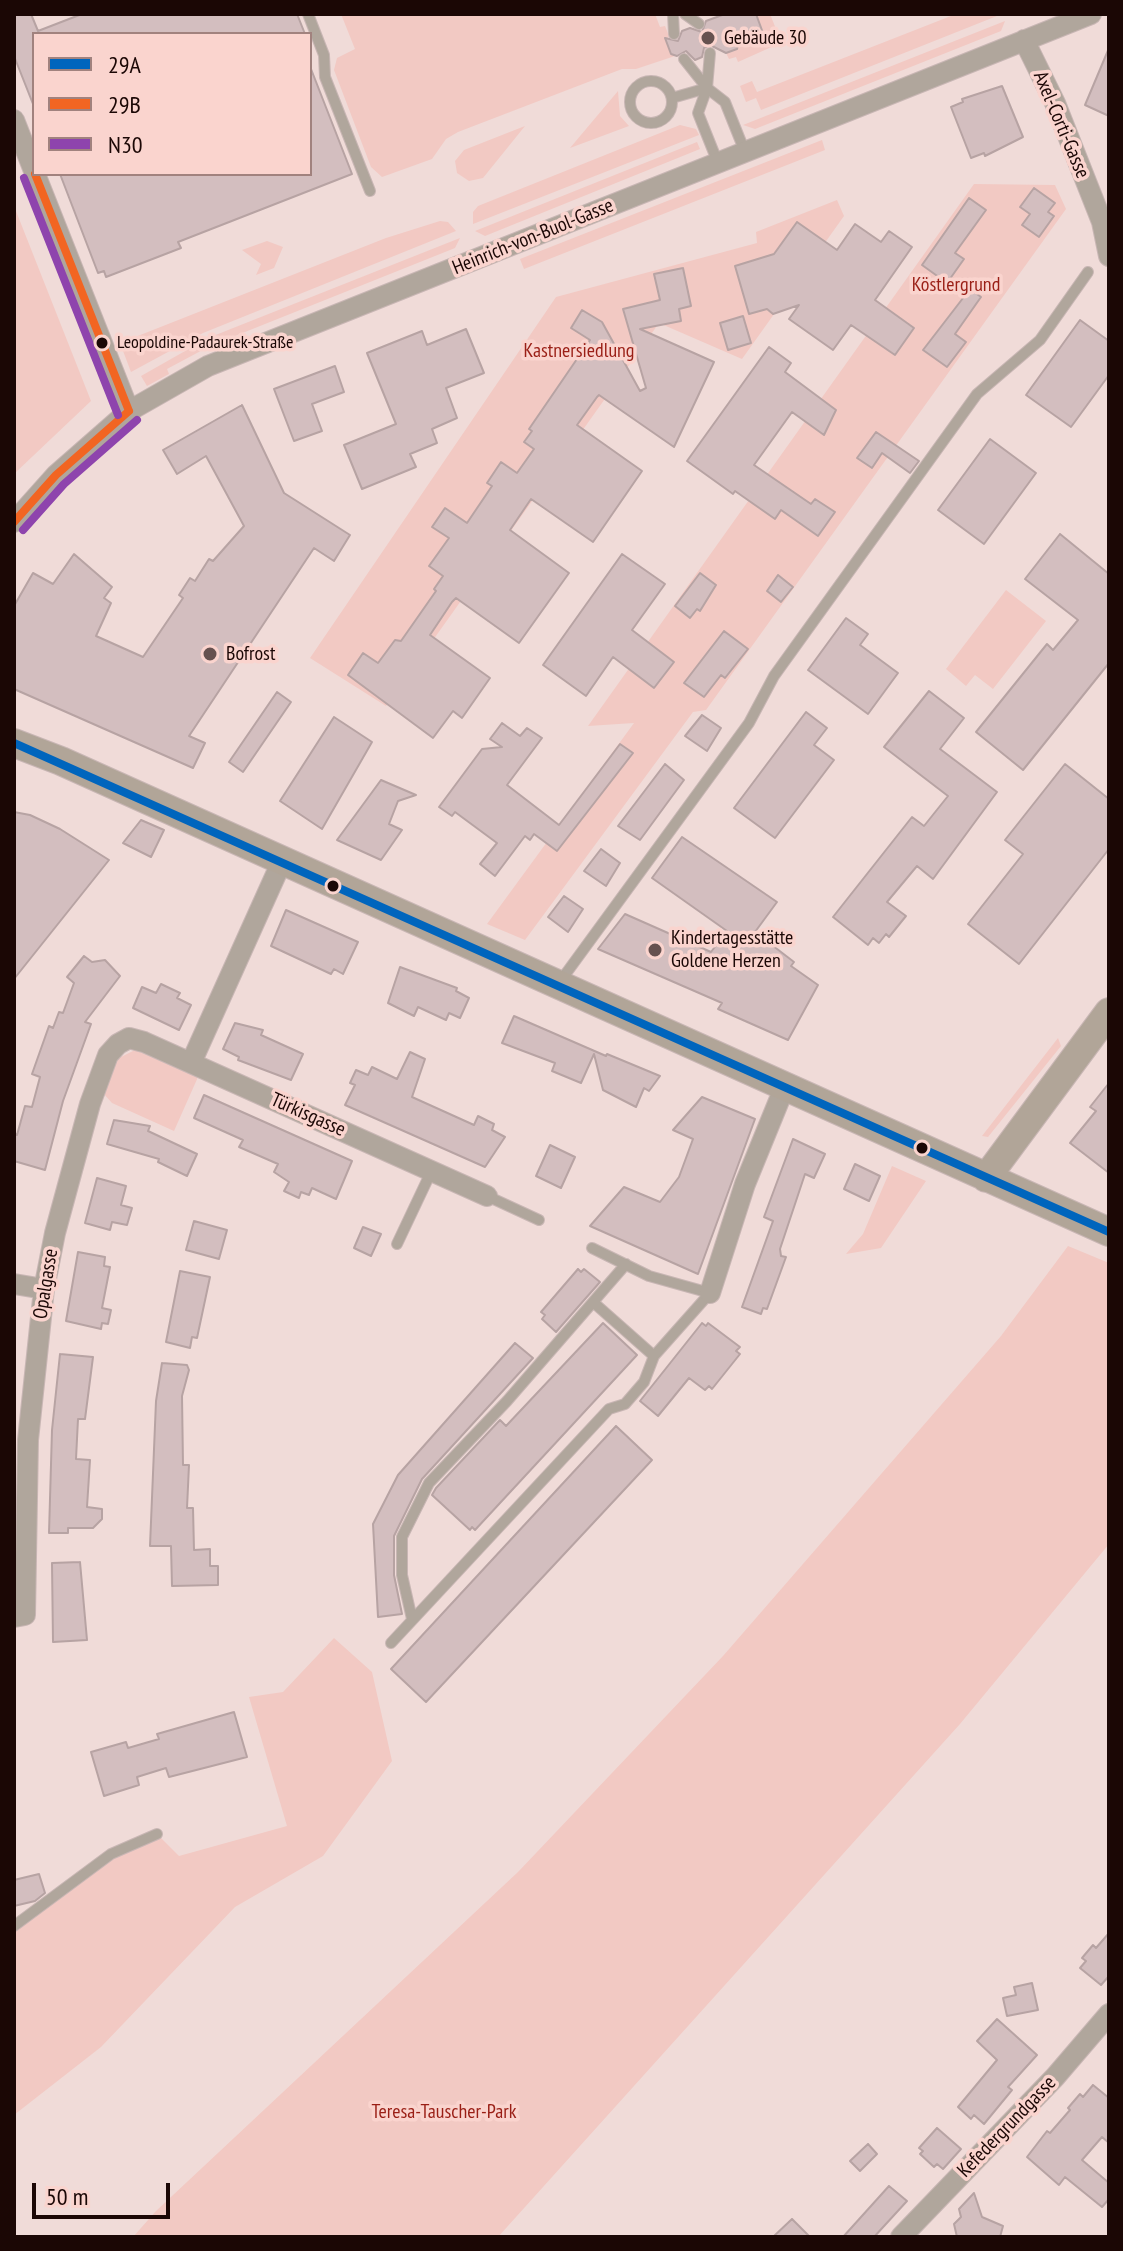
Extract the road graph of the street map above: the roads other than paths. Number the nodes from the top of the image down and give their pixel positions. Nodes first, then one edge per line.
1 (308, 14) edge
2 (675, 14) edge
3 (685, 14) edge
4 (1091, 14) edge
5 (699, 24) dead end
6 (678, 32) dead end
7 (1024, 40) junction
8 (710, 53) dead end
9 (690, 59) dead end
10 (707, 88) junction
11 (672, 98) junction
12 (14, 120) edge
13 (745, 152) junction
14 (718, 163) junction
15 (32, 165) edge
16 (37, 176) edge
17 (370, 191) dead end
18 (1109, 256) edge
19 (1088, 272) dead end
20 (129, 411) junction
21 (14, 522) edge
22 (14, 743) edge
23 (282, 861) junction
24 (558, 985) junction
25 (1109, 1012) edge
26 (191, 1063) junction
27 (785, 1086) junction
28 (429, 1168) junction
29 (986, 1178) junction
30 (487, 1196) joint
31 (539, 1220) dead end
32 (1109, 1232) edge
33 (397, 1244) dead end
34 (592, 1248) dead end
35 (626, 1264) junction
36 (14, 1284) edge
37 (44, 1289) junction
38 (710, 1293) junction
39 (593, 1302) junction
40 (654, 1356) junction
41 (20, 1616) edge
42 (412, 1619) junction
43 (391, 1643) dead end
44 (157, 1834) dead end
45 (14, 1926) edge
46 (1109, 2014) edge
47 (901, 2237) edge

1 - 17 lane
2 - 6 lane
3 - 5 lane
4 - 7 street, Heinrich-von-Buol-Gasse
7 - 13 street, Heinrich-von-Buol-Gasse
7 - 18 street, Axel-Corti-Gasse
8 - 10 lane
9 - 10 lane
10 - 11 lane
10 - 13 lane
10 - 14 lane
11 - 11 lane
12 - 15 street
13 - 14 street, Heinrich-von-Buol-Gasse
14 - 20 street, Heinrich-von-Buol-Gasse
16 - 20 street
19 - 24 lane
20 - 21 street, Heinrich-von-Buol-Gasse
22 - 23 main road
23 - 24 main road
23 - 26 street
24 - 27 main road
25 - 29 main road
26 - 28 street, Türkisgasse
26 - 37 street, Opalgasse
27 - 29 main road
27 - 38 street
28 - 30 street, Türkisgasse
28 - 33 lane
29 - 32 main road
30 - 31 lane
34 - 35 lane
35 - 38 lane
35 - 39 lane
36 - 37 street
37 - 41 street, Opalgasse
38 - 40 lane
39 - 40 lane
39 - 42 lane
40 - 42 lane
42 - 43 lane
44 - 45 lane
46 - 47 street, Kefedergrundgasse

